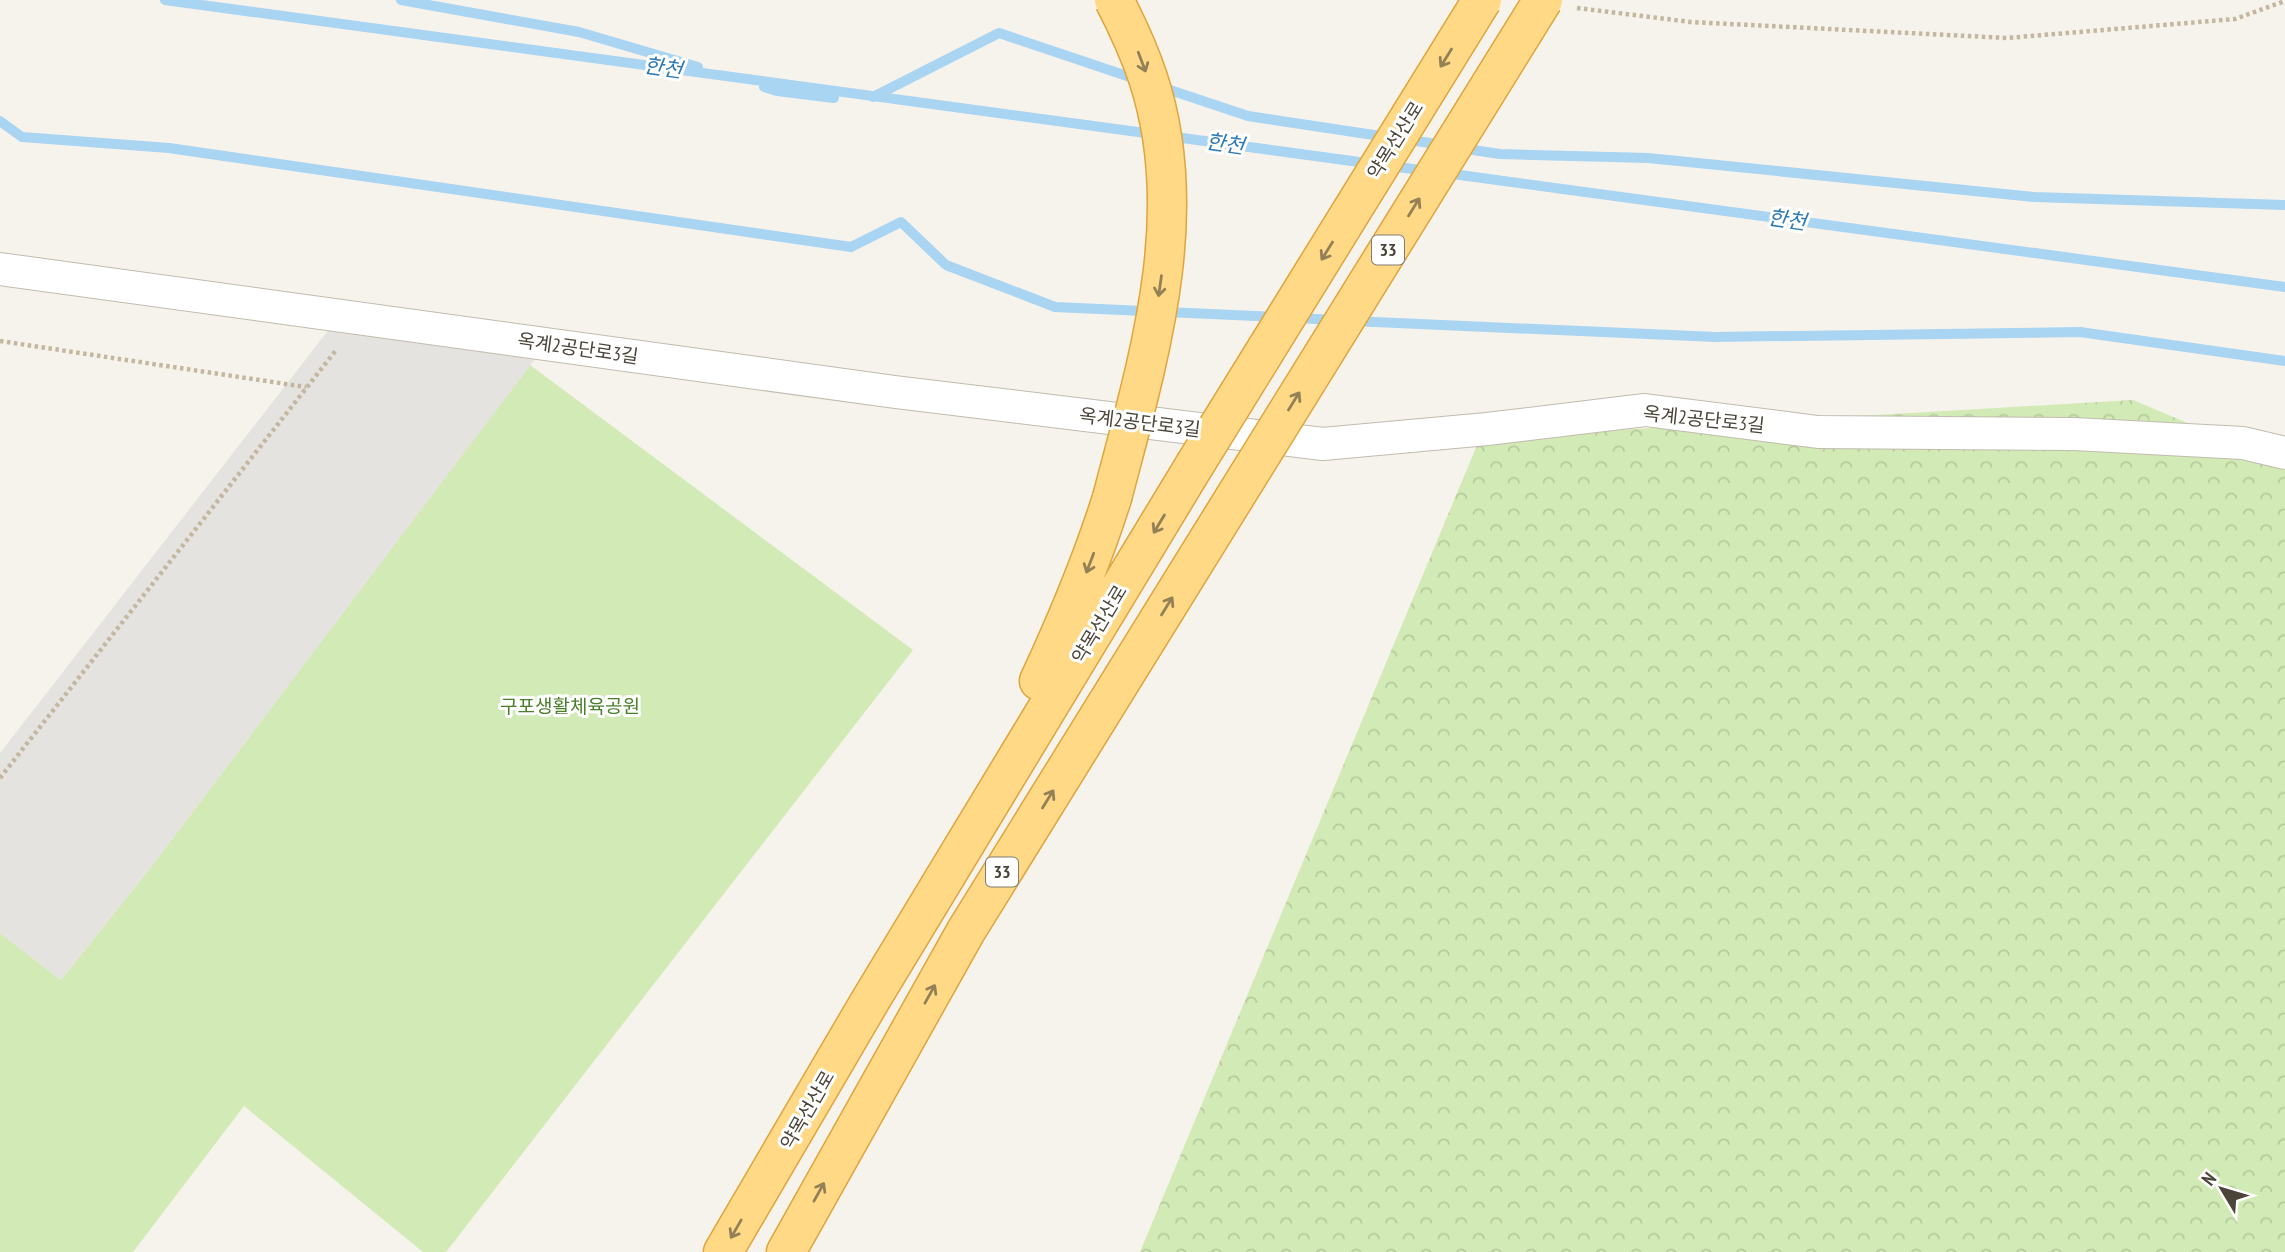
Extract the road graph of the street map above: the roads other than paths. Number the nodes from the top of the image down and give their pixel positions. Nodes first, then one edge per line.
1 (1114, 0) edge
2 (1482, 0) edge
3 (1556, 3) edge
4 (0, 269) edge
5 (2285, 453) edge
6 (870, 1001) junction
7 (723, 1252) edge
8 (786, 1252) edge

1 -> 6 highway, bridge
2 -> 6 highway, 약목선산로 / 33, bridge
8 -> 3 highway, 33, bridge
4 - 5 street, 옥계2공단로3길
6 -> 7 highway, 약목선산로 / 33

